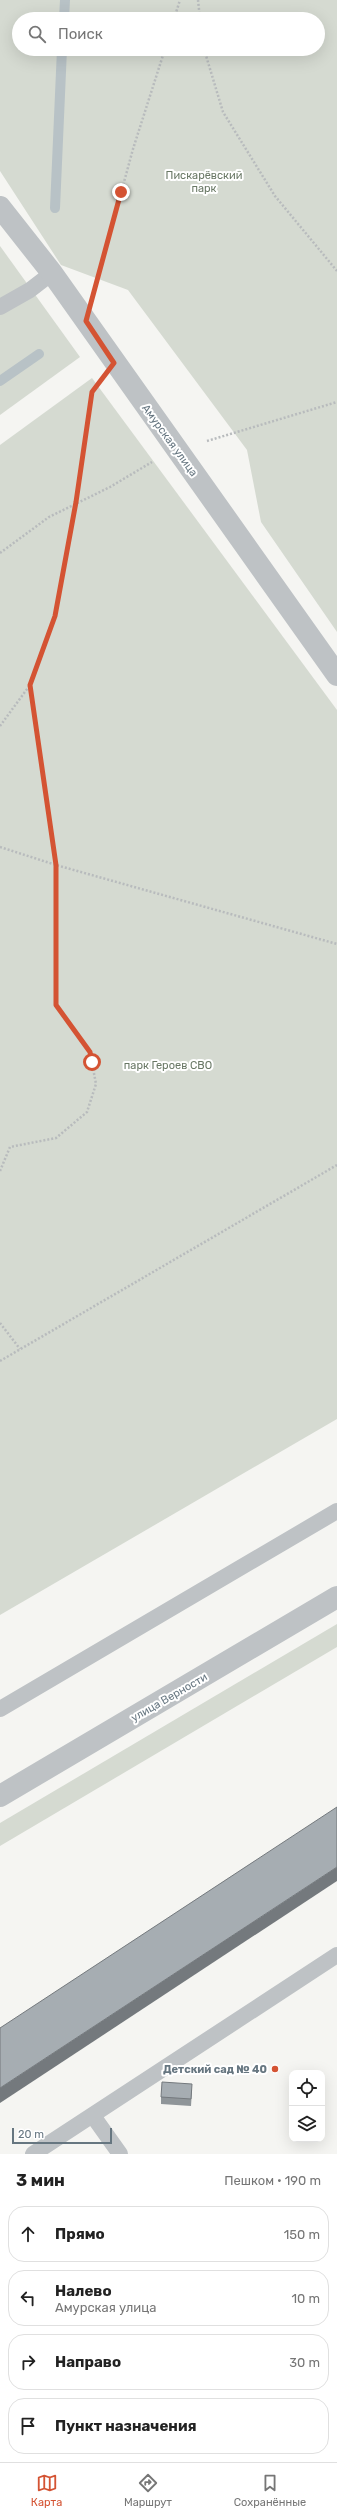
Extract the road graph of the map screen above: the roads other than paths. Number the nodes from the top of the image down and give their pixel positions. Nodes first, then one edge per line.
1 (0, 207) edge
2 (52, 273) junction
3 (0, 307) edge
4 (337, 674) edge
5 (337, 1511) edge
6 (337, 1597) edge
7 (0, 1709) edge
8 (0, 1796) edge
9 (337, 1955) edge
10 (93, 2116) junction
11 (33, 2154) edge
12 (120, 2154) edge

1 - 2 street, Амурская улица
2 - 3 lane
2 - 4 street, Амурская улица
5 - 7 lane
6 - 8 street, улица Верности
9 - 10 lane
10 - 11 lane
10 - 12 lane

